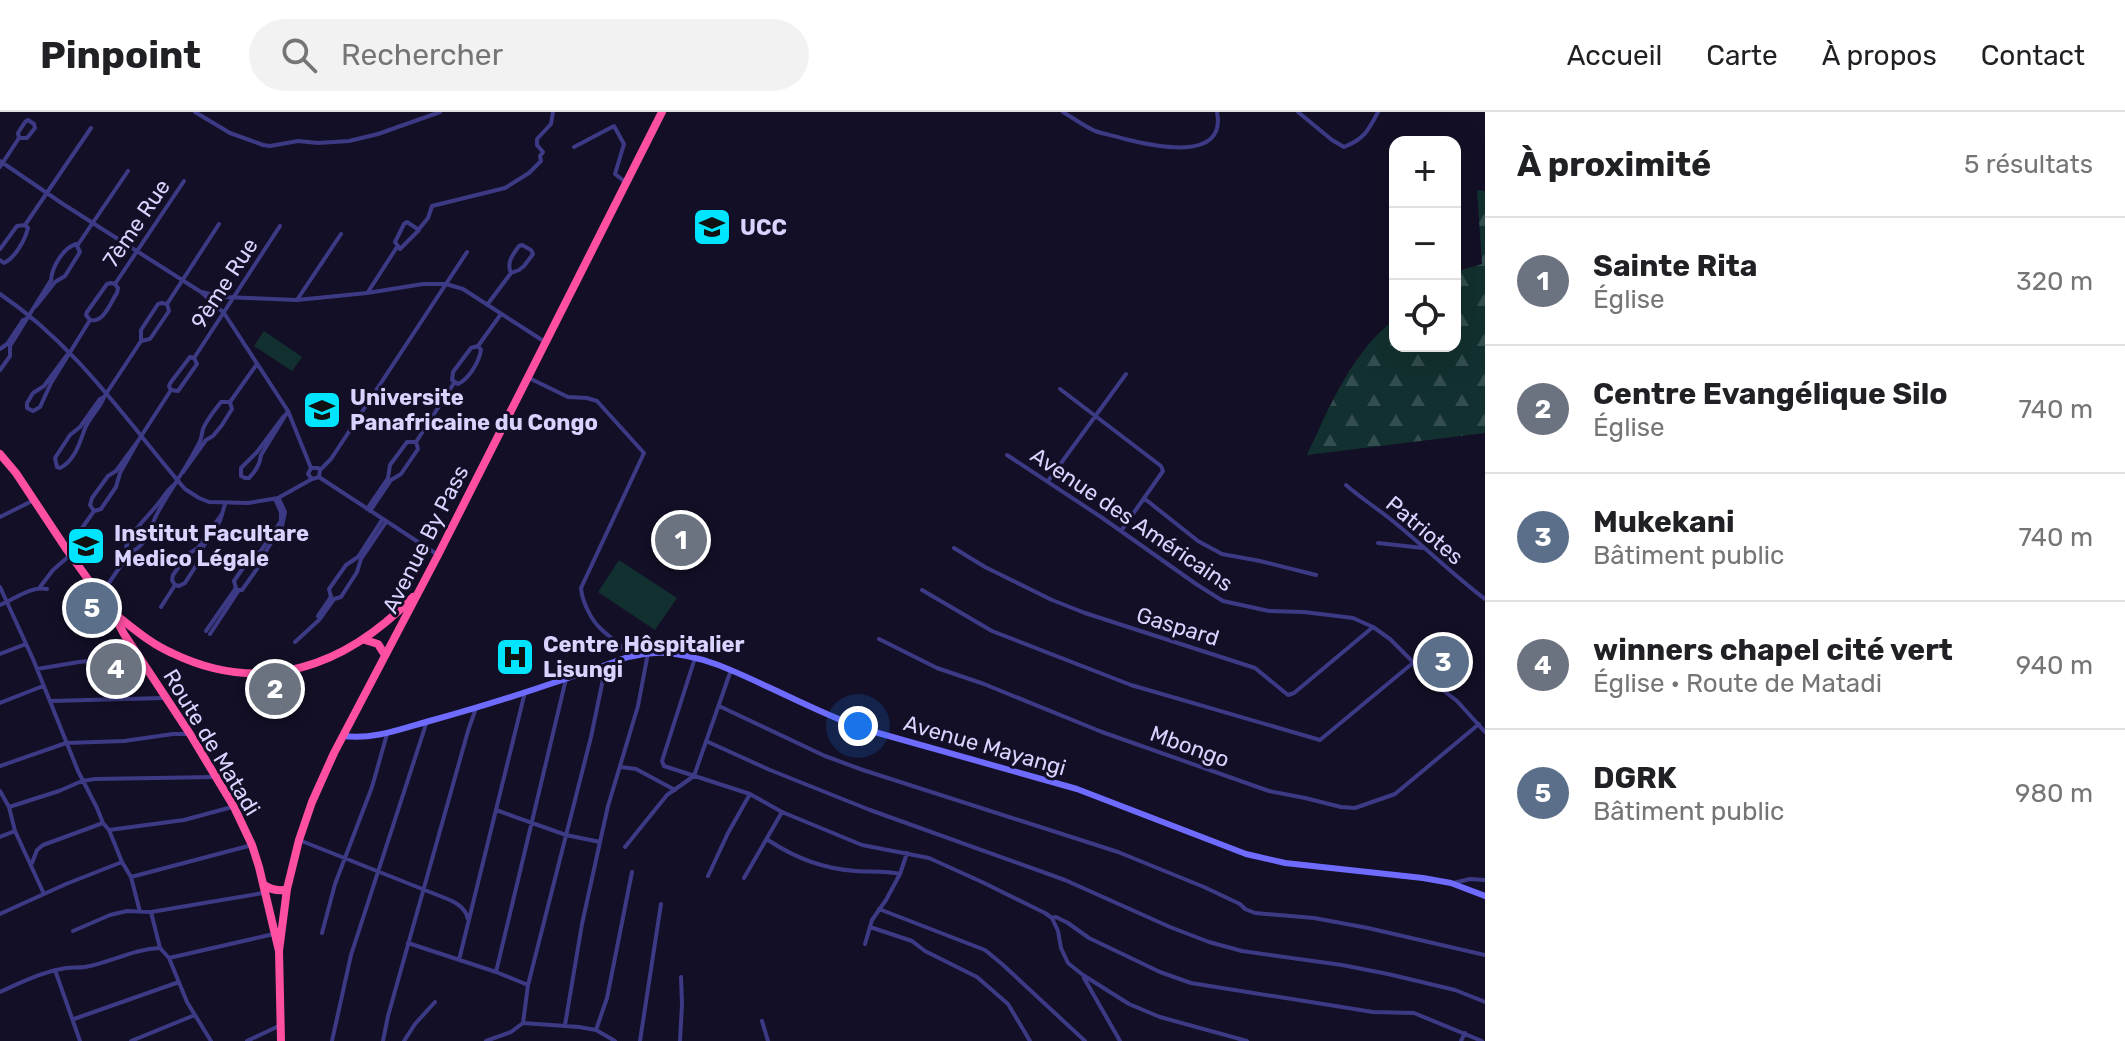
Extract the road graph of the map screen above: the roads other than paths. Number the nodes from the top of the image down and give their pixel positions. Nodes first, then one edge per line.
1 (195, 112) edge
2 (440, 112) edge
3 (553, 112) edge
4 (662, 112) edge
5 (1063, 112) edge
6 (1217, 112) edge
7 (1298, 112) edge
8 (1378, 112) edge
9 (91, 128) dead end
10 (19, 138) junction
11 (574, 147) dead end
12 (1, 164) edge
13 (128, 171) dead end
14 (184, 181) dead end
15 (626, 182) junction
16 (47, 193) junction
17 (93, 223) junction
18 (219, 224) dead end
19 (25, 225) junction
20 (280, 226) dead end
21 (419, 229) junction
22 (341, 234) dead end
23 (77, 246) junction
24 (397, 247) junction
25 (0, 249) edge
26 (136, 252) junction
27 (467, 252) dead end
28 (0, 262) edge
29 (511, 273) junction
30 (53, 281) junction
31 (183, 282) junction
32 (115, 284) junction
33 (446, 284) junction
34 (201, 292) junction
35 (367, 293) junction
36 (0, 294) edge
37 (235, 297) junction
38 (297, 300) junction
39 (167, 304) junction
40 (487, 305) junction
41 (224, 313) junction
42 (501, 314) junction
43 (29, 316) junction
44 (90, 320) junction
45 (141, 341) junction
46 (545, 342) junction
47 (9, 345) junction
48 (478, 346) junction
49 (0, 349) edge
50 (68, 353) junction
51 (194, 358) junction
52 (257, 364) junction
53 (0, 370) edge
54 (1126, 374) dead end
55 (527, 377) junction
56 (454, 383) junction
57 (46, 388) junction
58 (1060, 389) dead end
59 (171, 390) junction
60 (106, 394) junction
61 (230, 402) junction
62 (286, 413) junction
63 (1096, 416) junction
64 (82, 429) junction
65 (140, 438) junction
66 (204, 438) junction
67 (416, 442) junction
68 (0, 454) edge
69 (259, 454) junction
70 (1007, 455) dead end
71 (311, 468) junction
72 (320, 470) junction
73 (118, 472) junction
74 (319, 477) junction
75 (177, 479) junction
76 (312, 479) junction
77 (390, 479) junction
78 (1048, 481) junction
79 (1346, 485) dead end
80 (276, 498) junction
81 (1145, 499) junction
82 (35, 500) junction
83 (225, 503) junction
84 (369, 510) junction
85 (94, 511) junction
86 (153, 515) junction
87 (0, 517) edge
88 (384, 521) junction
89 (1121, 531) junction
90 (1378, 543) dead end
91 (954, 548) dead end
92 (1426, 548) junction
93 (199, 549) junction
94 (69, 552) junction
95 (130, 552) junction
96 (262, 553) junction
97 (438, 555) junction
98 (357, 562) junction
99 (1316, 575) dead end
100 (175, 585) junction
101 (0, 587) edge
102 (40, 587) junction
103 (47, 589) dead end
104 (237, 589) junction
105 (922, 590) dead end
106 (419, 591) junction
107 (100, 596) junction
108 (332, 598) junction
109 (1485, 599) edge
110 (8, 602) junction
111 (0, 605) edge
112 (161, 607) dead end
113 (113, 614) junction
114 (318, 616) dead end
115 (72, 625) dead end
116 (1373, 627) junction
117 (208, 633) dead end
118 (879, 639) dead end
119 (365, 640) junction
120 (295, 642) dead end
121 (26, 644) junction
122 (648, 653) junction
123 (0, 654) edge
124 (385, 655) junction
125 (139, 656) junction
126 (628, 657) junction
127 (695, 658) junction
128 (1414, 662) junction
129 (606, 665) junction
130 (37, 669) junction
131 (731, 670) junction
132 (567, 678) junction
133 (44, 686) junction
134 (525, 692) junction
135 (165, 697) junction
136 (50, 701) junction
137 (0, 703) edge
138 (719, 706) junction
139 (476, 708) junction
140 (427, 721) junction
141 (1479, 724) junction
142 (1485, 732) edge
143 (190, 734) junction
144 (387, 734) junction
145 (343, 736) junction
146 (706, 741) junction
147 (66, 743) junction
148 (0, 766) edge
149 (621, 767) junction
150 (694, 776) junction
151 (217, 777) junction
152 (82, 781) junction
153 (675, 790) junction
154 (0, 791) edge
155 (750, 794) junction
156 (9, 807) junction
157 (234, 807) junction
158 (496, 810) junction
159 (782, 812) junction
160 (531, 822) junction
161 (103, 823) junction
162 (109, 830) junction
163 (15, 831) junction
164 (566, 835) junction
165 (0, 837) edge
166 (299, 840) junction
167 (768, 840) junction
168 (600, 842) junction
169 (252, 845) junction
170 (625, 847) dead end
171 (907, 853) junction
172 (345, 858) junction
173 (122, 862) junction
174 (32, 866) junction
175 (378, 871) junction
176 (632, 872) dead end
177 (900, 874) junction
178 (708, 876) dead end
179 (131, 877) junction
180 (744, 878) dead end
181 (1485, 880) edge
182 (1451, 883) junction
183 (265, 889) junction
184 (287, 889) junction
185 (424, 889) junction
186 (44, 894) junction
187 (1485, 896) edge
188 (661, 904) dead end
189 (879, 909) junction
190 (140, 912) junction
191 (151, 912) junction
192 (0, 914) edge
193 (1052, 918) junction
194 (468, 922) junction
195 (870, 927) junction
196 (73, 931) dead end
197 (322, 933) dead end
198 (274, 934) junction
199 (408, 943) junction
200 (865, 944) dead end
201 (160, 948) junction
202 (279, 951) junction
203 (1485, 955) edge
204 (169, 958) junction
205 (459, 960) junction
206 (55, 970) junction
207 (496, 972) junction
208 (1083, 975) junction
209 (681, 977) dead end
210 (179, 982) junction
211 (528, 985) junction
212 (0, 992) edge
213 (435, 1002) dead end
214 (1485, 1002) edge
215 (195, 1015) junction
216 (74, 1019) junction
217 (762, 1021) dead end
218 (523, 1023) junction
219 (281, 1025) junction
220 (565, 1025) junction
221 (596, 1030) junction
222 (1465, 1033) junction
223 (1120, 1040) edge
224 (80, 1041) edge
225 (131, 1041) edge
226 (211, 1041) edge
227 (247, 1041) edge
228 (281, 1041) edge
229 (332, 1041) edge
230 (383, 1041) edge
231 (404, 1041) edge
232 (486, 1041) edge
233 (615, 1041) edge
234 (640, 1041) edge
235 (680, 1041) edge
236 (768, 1041) edge
237 (1030, 1041) edge
238 (1085, 1041) edge
239 (1247, 1041) edge
240 (1461, 1041) edge
241 (1482, 1041) edge

1 - 2 street
3 - 21 street
4 - 15 highway, Avenue By Pass
5 - 6 street
7 - 8 street
9 - 16 street
10 - 10 street
10 - 12 street
11 - 15 street
12 - 16 street
13 - 17 street
14 - 26 street, 7ème Rue
15 - 46 highway, Avenue By Pass
16 - 17 street
16 - 19 street
17 - 23 street
17 - 26 street
18 - 31 street
19 - 25 street
19 - 28 street
20 - 37 street, 9ème Rue
21 - 24 street
21 - 24 street
22 - 38 street
23 - 30 street
23 - 30 street
24 - 35 street
26 - 31 street
26 - 32 street, 7ème Rue
27 - 33 street
29 - 29 street
29 - 40 street
30 - 43 street
31 - 34 street
31 - 39 street
32 - 44 street
32 - 44 street
33 - 35 street
33 - 40 street
33 - 72 street
34 - 37 street
34 - 41 street
35 - 38 street
36 - 43 street
37 - 38 street
37 - 41 street, 9ème Rue
39 - 45 street
39 - 45 street
40 - 42 street
41 - 51 street, 9ème Rue
41 - 52 street
42 - 46 street
42 - 48 street
43 - 47 street
43 - 50 street
44 - 50 street
45 - 60 street
46 - 55 highway, Avenue By Pass
47 - 49 street
47 - 53 street
48 - 56 street
48 - 56 street
50 - 57 street
50 - 60 street
51 - 59 street
51 - 59 street
52 - 61 street
52 - 62 street
54 - 63 street
55 - 97 highway, Avenue By Pass
55 - 126 street
56 - 67 street
57 - 57 street
58 - 63 street
59 - 65 street
60 - 64 street
60 - 65 street
61 - 66 street
61 - 66 street
62 - 69 street
62 - 71 street
63 - 78 street
63 - 81 street
64 - 64 street
65 - 73 street
65 - 75 street
66 - 75 street
67 - 77 street
67 - 77 street
68 - 82 highway, Route de Matadi
69 - 69 street
70 - 78 street, Avenue des Américains
71 - 72 street
71 - 76 street
72 - 74 street
73 - 85 street
73 - 85 street
74 - 76 street
74 - 84 street
75 - 83 street
75 - 86 street
76 - 80 street
77 - 84 street
78 - 89 street, Avenue des Américains
79 - 92 street, Patriotes
80 - 83 street
80 - 96 street
81 - 89 street
81 - 99 street
82 - 87 street
82 - 94 highway, Route de Matadi
83 - 93 street
84 - 88 street
85 - 94 street
86 - 95 street
86 - 95 street
88 - 97 street
88 - 98 street
89 - 116 street, Avenue des Américains
90 - 92 street
91 - 116 street, Gaspard
92 - 109 street, Patriotes
93 - 100 street
93 - 100 street
94 - 102 street
94 - 107 highway, Route de Matadi
95 - 107 street
96 - 104 street
96 - 104 street
97 - 106 highway, Avenue By Pass
98 - 108 street
98 - 108 street
100 - 112 street
101 - 110 street
102 - 103 street
102 - 110 street
104 - 117 street
105 - 128 street, Mbongo
106 - 119 highway
106 - 124 highway, Avenue By Pass
107 - 113 highway, Route de Matadi
108 - 114 street
108 - 120 street
110 - 111 street
110 - 121 street
113 - 115 street
113 - 119 highway
113 - 125 highway, Route de Matadi
116 - 128 street, Avenue des Américains
118 - 141 street, Mbongo
119 - 124 highway
121 - 123 street
121 - 130 street
122 - 126 street, Avenue Mayangi
122 - 127 street, Avenue Mayangi
122 - 149 street
124 - 145 highway, Avenue By Pass
125 - 130 street
125 - 135 highway, Route de Matadi
126 - 129 street, Avenue Mayangi
127 - 131 street, Avenue Mayangi
127 - 150 street
128 - 141 street, Avenue des Américains
129 - 132 street, Avenue Mayangi
129 - 164 street
130 - 133 street
131 - 138 street
131 - 182 street, Avenue Mayangi
132 - 134 street, Avenue Mayangi
132 - 160 street
133 - 136 street
133 - 137 street
134 - 139 street, Avenue Mayangi
134 - 158 street
135 - 136 street
135 - 143 highway, Route de Matadi
136 - 147 street
138 - 146 street
138 - 203 street
139 - 140 street, Avenue Mayangi
139 - 185 street
140 - 144 street, Avenue Mayangi
140 - 175 street
141 - 142 street, Avenue des Américains
143 - 147 street
143 - 151 highway, Route de Matadi
144 - 145 street, Avenue Mayangi
144 - 172 street
145 - 166 highway, Avenue By Pass
146 - 150 street
146 - 214 street
147 - 148 street
147 - 152 street
149 - 153 street
149 - 168 street
150 - 153 street
150 - 155 street
151 - 152 street
151 - 157 highway, Route de Matadi
152 - 156 street
152 - 161 street
153 - 170 street
154 - 156 street
155 - 159 street
155 - 178 street
156 - 163 street
157 - 162 street
157 - 169 highway, Route de Matadi
158 - 160 street
158 - 194 street
159 - 167 street
159 - 171 street
160 - 164 street
160 - 207 street
161 - 162 street
161 - 174 street
162 - 173 street
163 - 165 street
163 - 174 street
164 - 168 street
164 - 211 street
166 - 172 street
166 - 184 highway, Avenue By Pass
167 - 177 street
167 - 180 street
168 - 220 street
169 - 179 street
169 - 183 highway, Route de Matadi
171 - 177 street
171 - 193 street
172 - 175 street
172 - 197 street
173 - 179 street
173 - 186 street
174 - 186 street
175 - 185 street
175 - 229 street
176 - 221 street
177 - 189 street
179 - 190 street
181 - 182 street
182 - 187 street, Avenue Mayangi
183 - 184 highway
183 - 191 street
183 - 198 highway, Route de Matadi
184 - 202 highway, Avenue By Pass
185 - 194 street
185 - 199 street
186 - 192 street
188 - 234 street
189 - 195 street
189 - 238 street
190 - 191 street
190 - 196 street
191 - 201 street
193 - 208 street
193 - 222 street
194 - 205 street
195 - 200 street
195 - 237 street
198 - 202 highway, Route de Matadi
198 - 204 street
199 - 205 street
199 - 230 street
201 - 204 street
201 - 206 street
202 - 219 highway, Route de Matadi
204 - 210 street
205 - 207 street
206 - 212 street
206 - 216 street
207 - 211 street
208 - 223 street
208 - 239 street
209 - 235 street
210 - 215 street
210 - 216 street
211 - 218 street
213 - 231 street
215 - 225 street
215 - 226 street
216 - 224 street
217 - 236 street
218 - 220 street
218 - 232 street
219 - 227 street
219 - 228 highway, Route de Matadi
220 - 221 street
221 - 233 street
222 - 240 street
222 - 241 street

